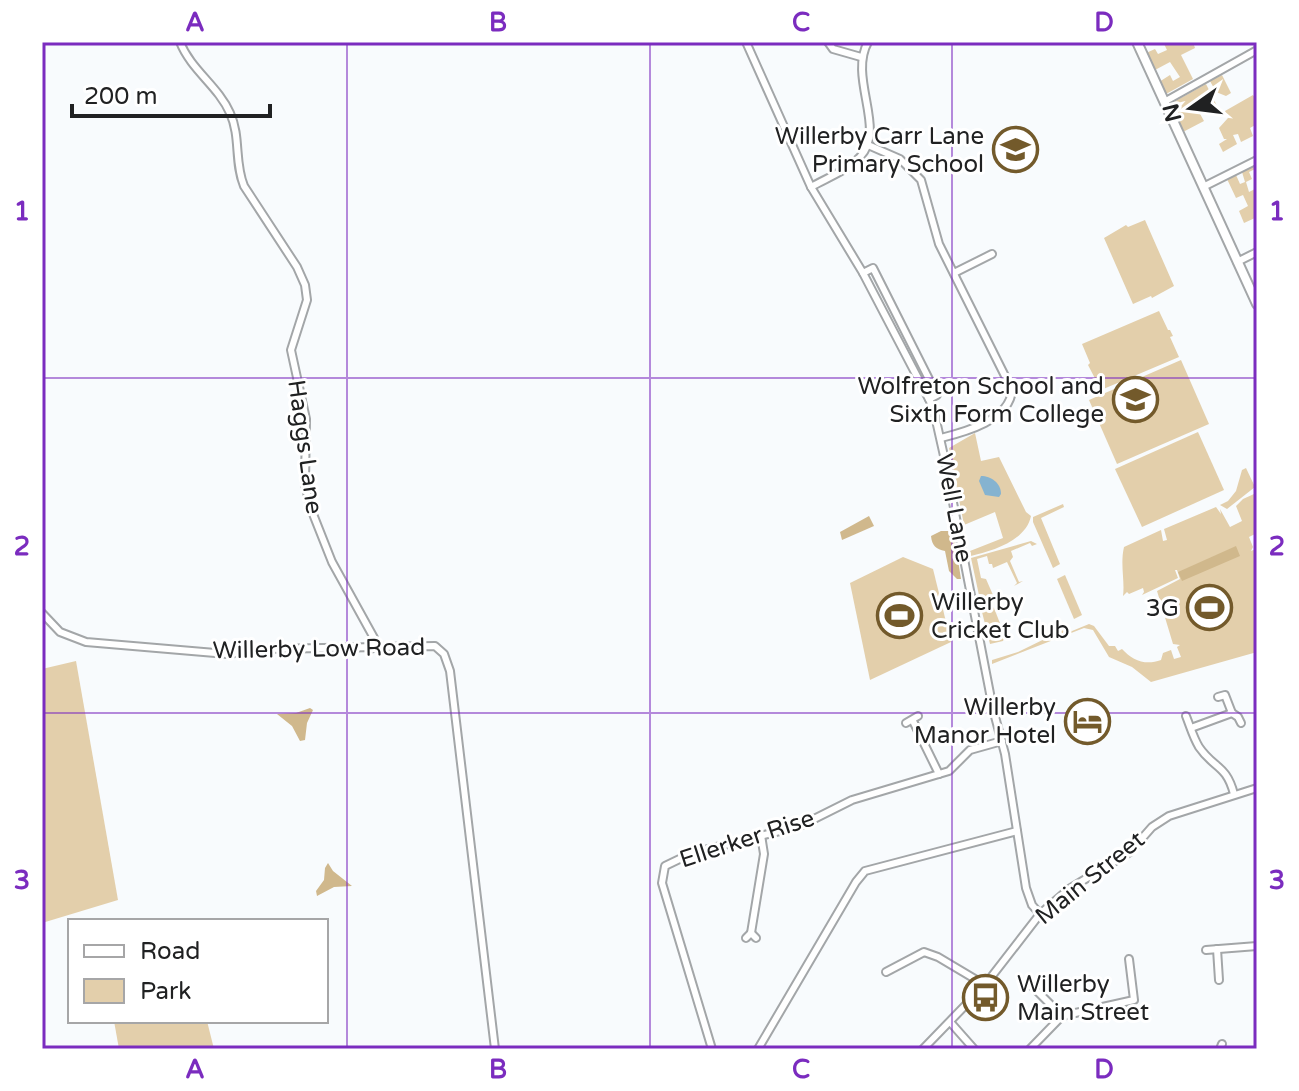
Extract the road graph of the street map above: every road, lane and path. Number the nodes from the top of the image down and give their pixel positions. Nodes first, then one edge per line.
1 (180, 42) edge
2 (746, 42) edge
3 (828, 42) edge
4 (868, 42) edge
5 (1137, 42) edge
6 (1257, 50) edge
7 (861, 57) junction
8 (1164, 102) junction
9 (868, 145) junction
10 (1257, 160) edge
11 (811, 187) junction
12 (1203, 187) junction
13 (1257, 252) edge
14 (992, 254) dead end
15 (1237, 262) junction
16 (863, 273) junction
17 (954, 273) junction
18 (1257, 304) edge
19 (929, 399) junction
20 (941, 438) junction
21 (42, 613) edge
22 (374, 638) junction
23 (371, 649) junction
24 (389, 649) junction
25 (1218, 697) dead end
26 (1232, 713) junction
27 (1186, 716) dead end
28 (912, 720) dead end
29 (1241, 723) dead end
30 (1191, 728) junction
31 (1002, 741) junction
32 (939, 774) junction
33 (1257, 788) edge
34 (1234, 794) junction
35 (1017, 831) junction
36 (761, 835) junction
37 (1040, 914) junction
38 (751, 936) dead end
39 (1257, 946) edge
40 (1217, 949) junction
41 (1206, 950) dead end
42 (1132, 962) dead end
43 (886, 972) dead end
44 (1219, 980) dead end
45 (985, 985) junction
46 (1036, 986) dead end
47 (1062, 1016) junction
48 (951, 1023) junction
49 (495, 1049) edge
50 (712, 1049) edge
51 (758, 1049) edge
52 (923, 1049) edge
53 (974, 1049) edge
54 (1030, 1049) edge

1 - 22 street, Haggs Lane
2 - 11 street, Well Lane
3 - 7 street
4 - 7 street
5 - 8 street
6 - 8 street
7 - 9 street
8 - 12 street
9 - 11 street
9 - 17 street
10 - 12 street
11 - 16 street, Well Lane
12 - 15 street
13 - 15 street
14 - 17 street
15 - 18 street
16 - 19 street, Well Lane
16 - 19 street
17 - 20 street
19 - 20 street, Well Lane
20 - 31 street, Well Lane
21 - 23 street, Willerby Low Road
22 - 23 street
22 - 24 street, Haggs Lane
23 - 24 street, Willerby Low Road
24 - 49 street, Willerby Low Road
25 - 26 street
26 - 29 street
26 - 30 street
27 - 30 street
28 - 32 street
30 - 34 street
31 - 32 street, Ellerker Rise
31 - 35 street, Well Lane
32 - 36 street, Ellerker Rise
33 - 34 street, Main Street
34 - 37 street, Main Street
35 - 37 street, Well Lane
35 - 51 street
36 - 38 street
36 - 50 street, Ellerker Rise
37 - 45 street, Main Street
39 - 40 street
40 - 41 street
40 - 44 street
42 - 47 street
43 - 45 street
45 - 48 street, Main Street
46 - 47 street
47 - 54 street
48 - 52 street, Main Street
48 - 53 street

